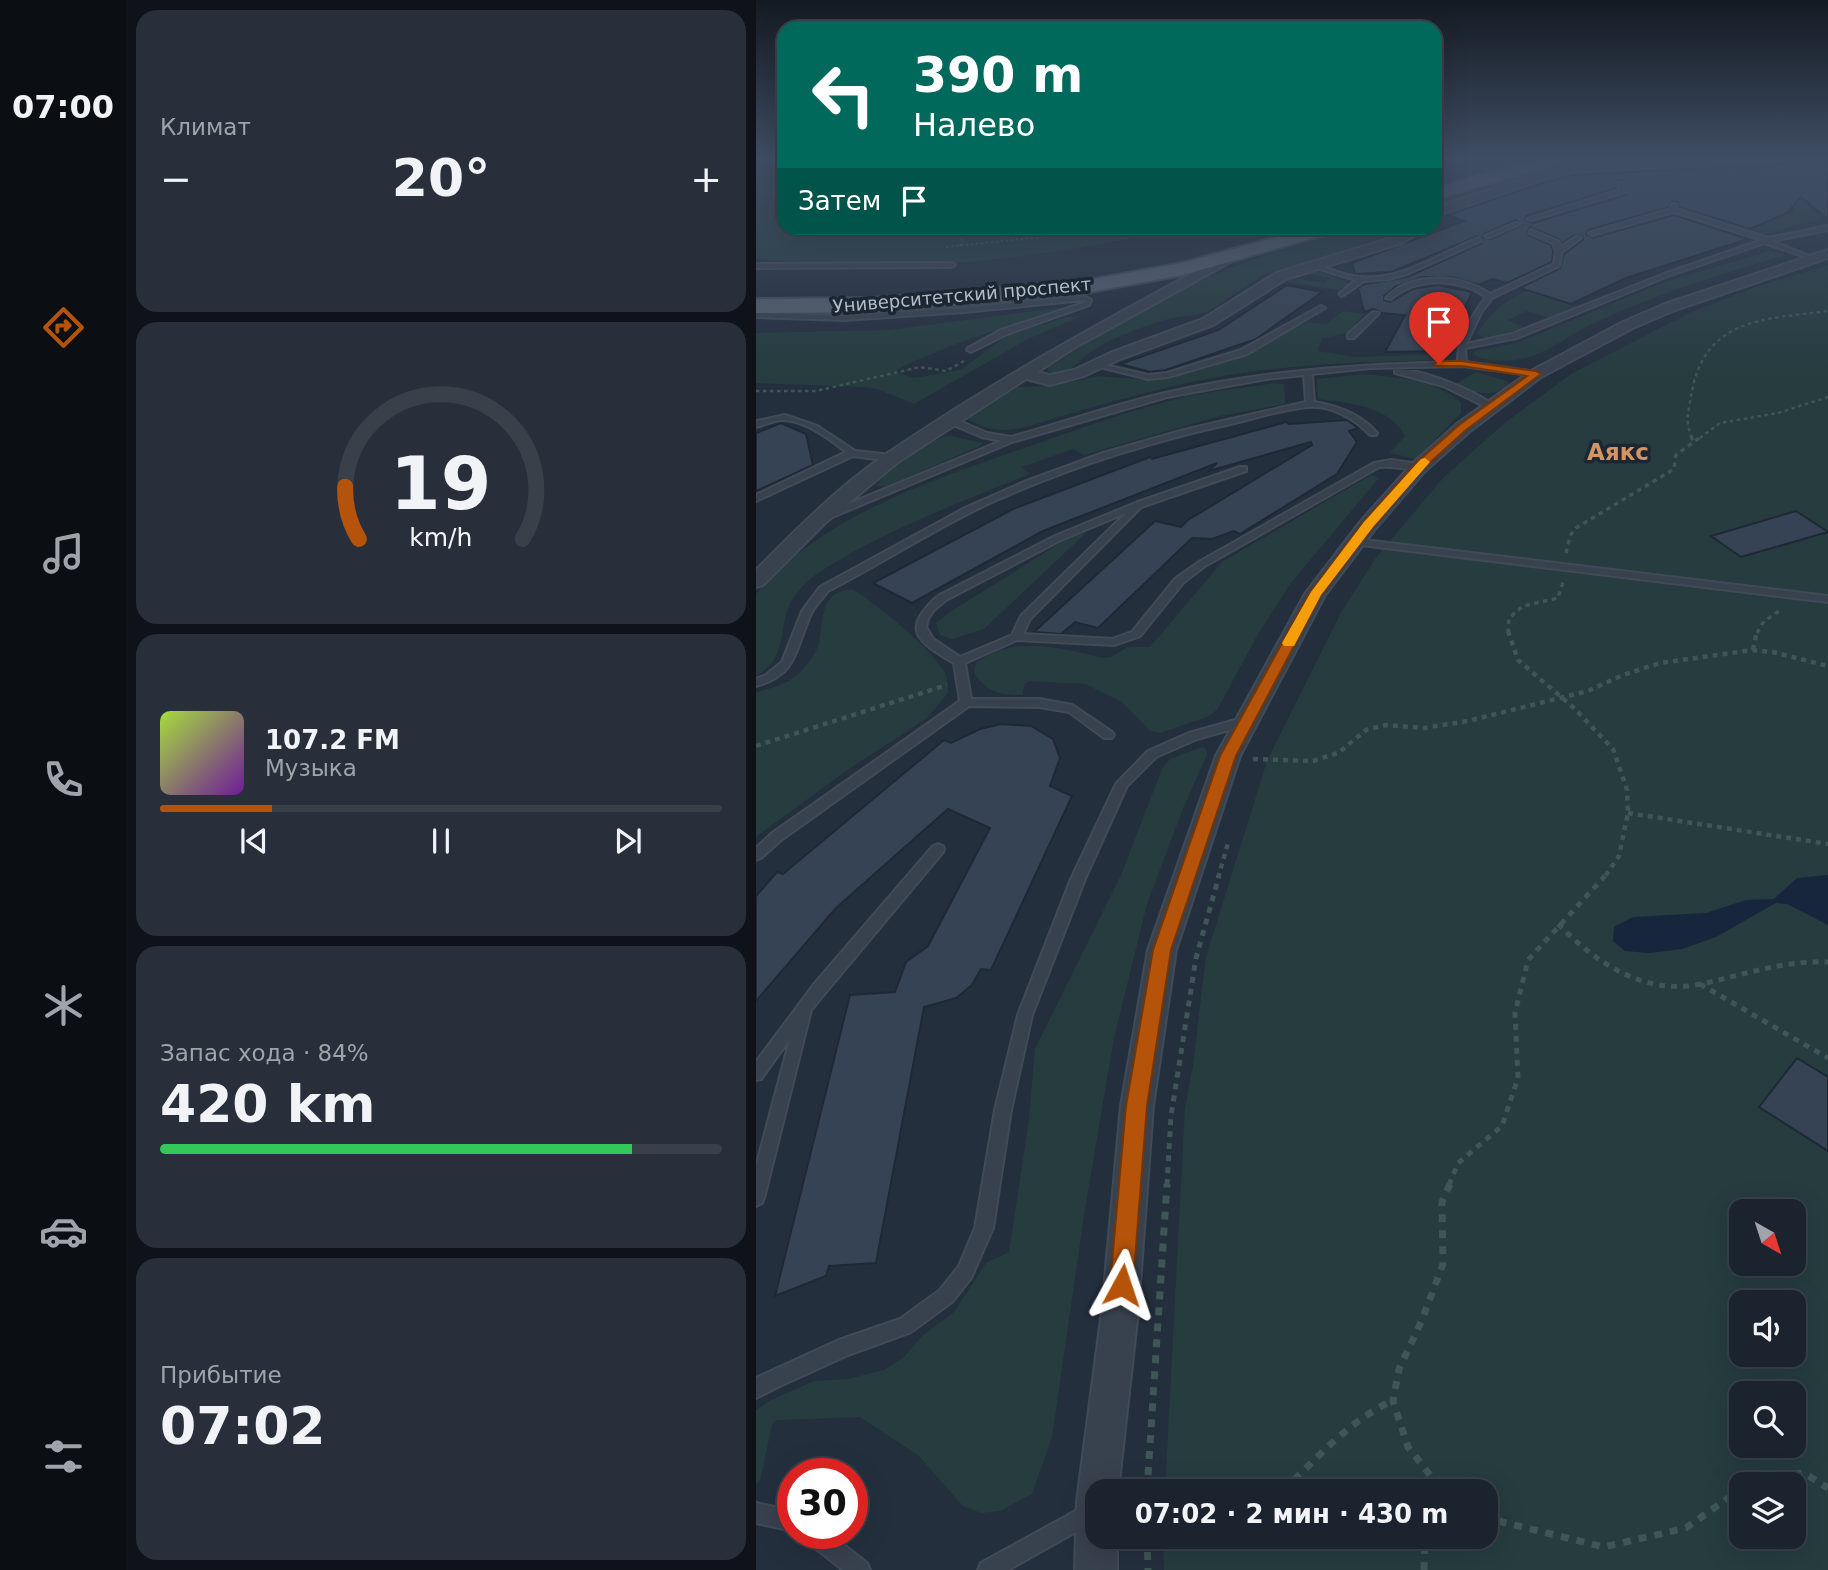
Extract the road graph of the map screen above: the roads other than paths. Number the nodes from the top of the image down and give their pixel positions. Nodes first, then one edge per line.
1 (1502, 230) edge
2 (1528, 230) edge
3 (1601, 230) edge
4 (1737, 230) edge
5 (1816, 230) edge
6 (1592, 233) dead end
7 (1265, 235) edge
8 (1305, 235) edge
9 (1407, 235) edge
10 (1488, 236) dead end
11 (1578, 238) dead end
12 (1479, 240) dead end
13 (1765, 240) junction
14 (1559, 251) junction
15 (1237, 256) junction
16 (1821, 257) edge
17 (952, 265) road end
18 (756, 266) edge
19 (1313, 266) junction
20 (1362, 279) junction
21 (1056, 290) junction
22 (1342, 294) dead end
23 (756, 296) edge
24 (1490, 297) junction
25 (1084, 298) junction
26 (1389, 298) dead end
27 (756, 306) edge
28 (1321, 308) dead end
29 (1375, 313) dead end
30 (756, 315) edge
31 (1351, 336) dead end
32 (1461, 347) junction
33 (971, 350) road end
34 (1462, 363) junction
35 (1096, 365) junction
36 (1370, 366) junction
37 (1308, 373) junction
38 (1021, 374) junction
39 (1536, 374) junction
40 (1310, 404) junction
41 (1491, 406) junction
42 (949, 420) junction
43 (756, 425) edge
44 (1373, 433) dead end
45 (1011, 440) junction
46 (852, 453) junction
47 (892, 458) junction
48 (1419, 467) junction
49 (1243, 469) dead end
50 (756, 498) edge
51 (1141, 504) junction
52 (818, 519) junction
53 (1356, 542) junction
54 (756, 581) edge
55 (1828, 599) edge
56 (1016, 637) junction
57 (959, 662) junction
58 (756, 683) edge
59 (966, 702) junction
60 (1247, 721) junction
61 (1108, 735) dead end
62 (938, 849) dead end
63 (756, 855) edge
64 (808, 1004) junction
65 (756, 1074) edge
66 (756, 1198) edge
67 (756, 1389) edge
68 (1100, 1479) edge
69 (1085, 1509) edge
70 (756, 1513) edge
71 (777, 1518) edge
72 (833, 1549) edge
73 (1096, 1549) edge
74 (860, 1570) edge
75 (988, 1570) edge
76 (1096, 1570) edge

1 - 10 lane
2 - 14 lane
3 - 6 lane
4 - 13 lane
5 - 13 lane
7 - 23 main road, Университетский проспект
8 - 15 main road, Университетский проспект
9 - 19 street
11 - 14 lane
12 - 20 lane
13 - 16 lane
13 - 32 lane
14 - 24 lane
15 - 21 main road, Университетский проспект
15 - 38 street
16 - 39 street
17 - 18 lane
19 - 20 lane
19 - 35 street
20 - 22 lane
21 - 25 lane
21 - 27 main road, Университетский проспект
24 - 26 lane
24 - 32 lane
25 - 30 lane
25 - 33 lane
28 - 35 lane
29 - 31 lane
32 - 34 lane
34 - 36 lane
34 - 39 lane
35 - 38 street
36 - 37 lane
36 - 41 lane
37 - 40 lane
37 - 45 lane
38 - 42 street
39 - 41 street
40 - 44 lane
40 - 58 lane
41 - 48 street
42 - 45 lane
42 - 47 street
43 - 46 lane
45 - 52 lane
46 - 47 lane
46 - 50 lane
47 - 52 street
48 - 53 street
48 - 56 lane
49 - 51 lane
51 - 56 lane
51 - 57 lane
52 - 54 street
53 - 55 lane
53 - 60 street
56 - 57 lane
57 - 59 lane
59 - 61 lane
59 - 63 lane
60 - 67 lane
60 - 68 street
62 - 64 lane
64 - 65 lane
64 - 66 lane
69 - 75 lane
70 - 71 lane
72 - 74 lane
73 - 76 street

